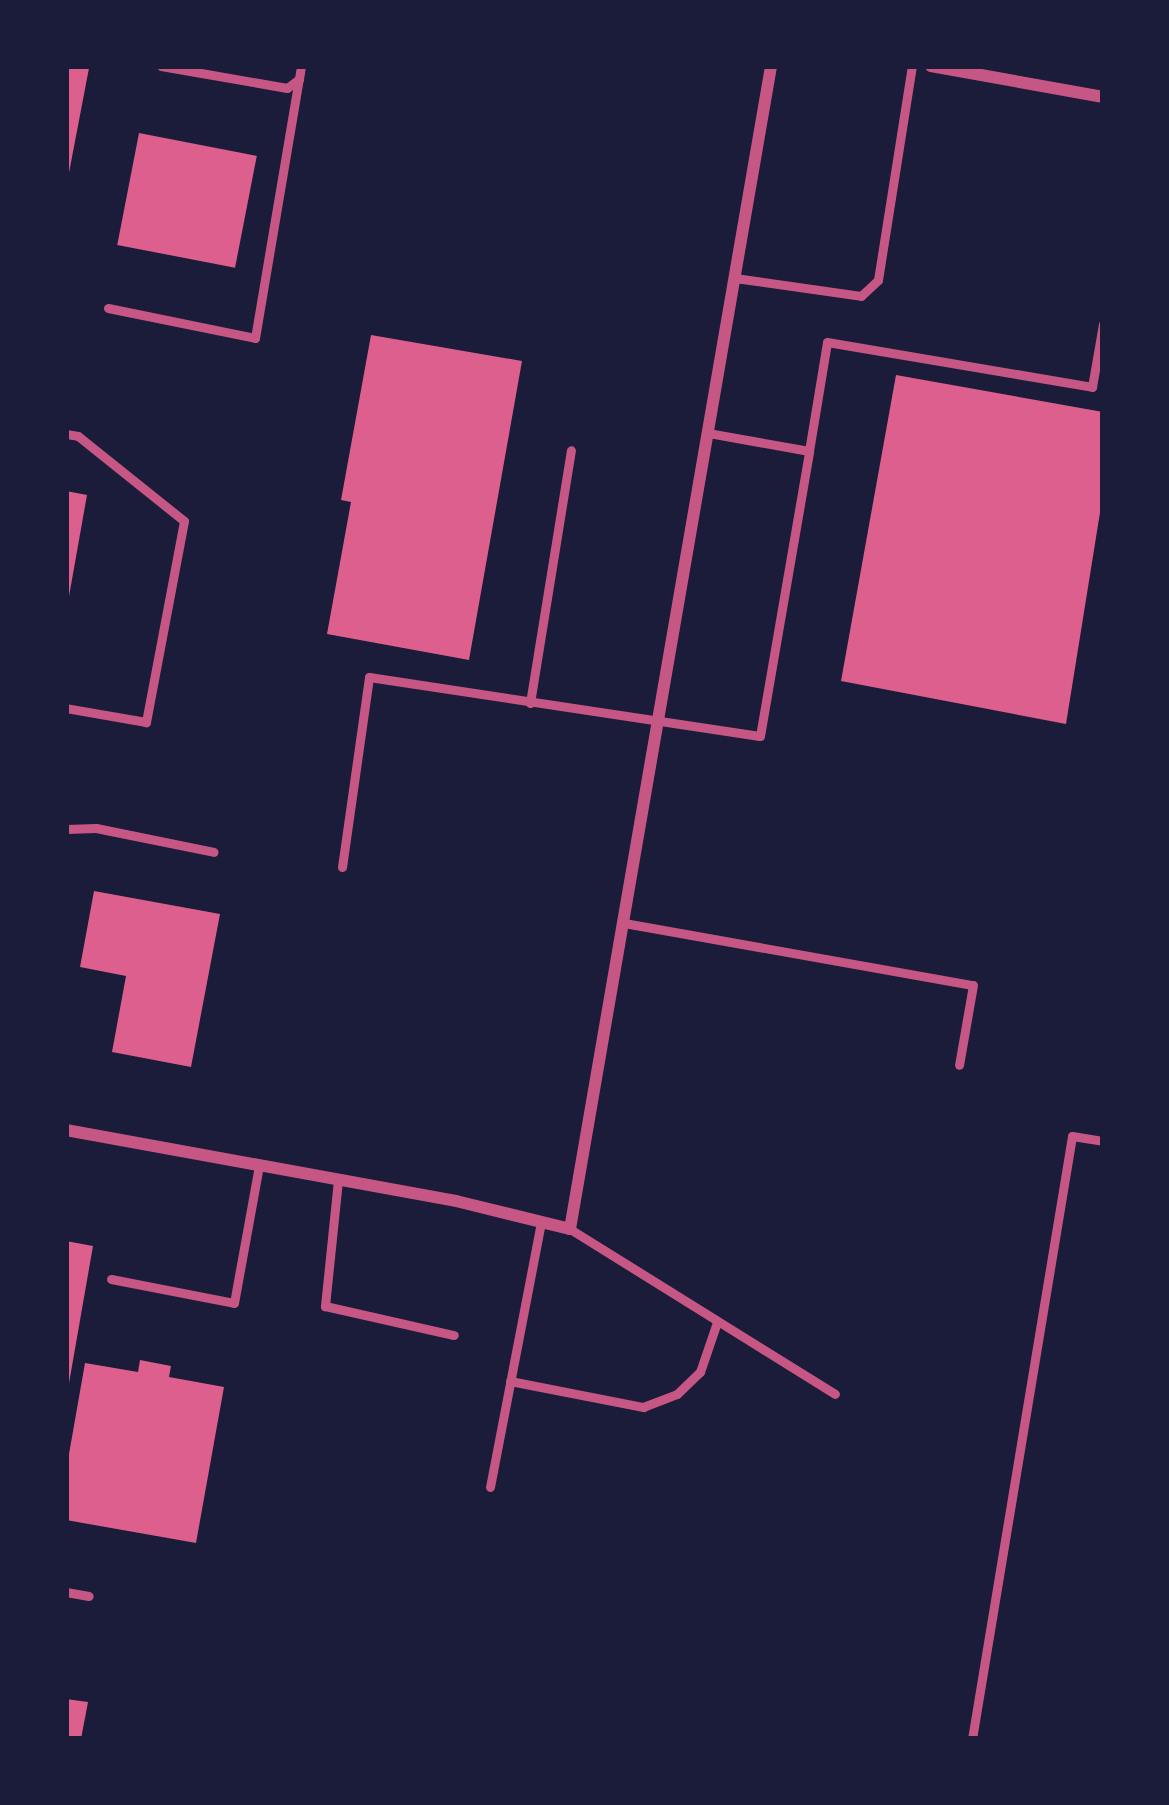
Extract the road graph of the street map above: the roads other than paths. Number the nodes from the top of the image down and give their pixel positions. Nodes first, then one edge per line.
1 (161, 66) edge
2 (301, 66) edge
3 (771, 66) edge
4 (912, 66) edge
5 (932, 66) edge
6 (298, 79) junction
7 (1103, 97) edge
8 (735, 278) junction
9 (108, 308) dead end
10 (1103, 324) edge
11 (66, 434) edge
12 (708, 434) junction
13 (571, 450) dead end
14 (808, 451) junction
15 (530, 703) junction
16 (66, 708) edge
17 (658, 724) junction
18 (66, 829) edge
19 (214, 852) dead end
20 (342, 867) dead end
21 (623, 922) junction
22 (959, 1066) dead end
23 (66, 1130) edge
24 (1103, 1141) edge
25 (259, 1166) junction
26 (338, 1180) junction
27 (541, 1222) junction
28 (570, 1228) junction
29 (111, 1279) dead end
30 (717, 1322) junction
31 (454, 1336) dead end
32 (510, 1382) junction
33 (836, 1394) dead end
34 (490, 1487) dead end
35 (66, 1592) edge
36 (88, 1596) dead end
37 (972, 1739) edge

1 - 6 lane
2 - 6 lane
3 - 8 street
4 - 8 lane
5 - 7 street
6 - 9 lane
8 - 12 street
10 - 14 lane
11 - 16 lane
12 - 14 lane
12 - 17 street
13 - 15 lane
14 - 17 lane
15 - 17 lane
15 - 20 lane
17 - 21 street
18 - 19 lane
21 - 22 lane
21 - 28 street
23 - 25 street
24 - 37 lane
25 - 26 street
25 - 29 lane
26 - 27 street
26 - 31 lane
27 - 28 street
27 - 32 lane
28 - 30 lane
30 - 32 lane
30 - 33 lane
32 - 34 lane
35 - 36 lane

